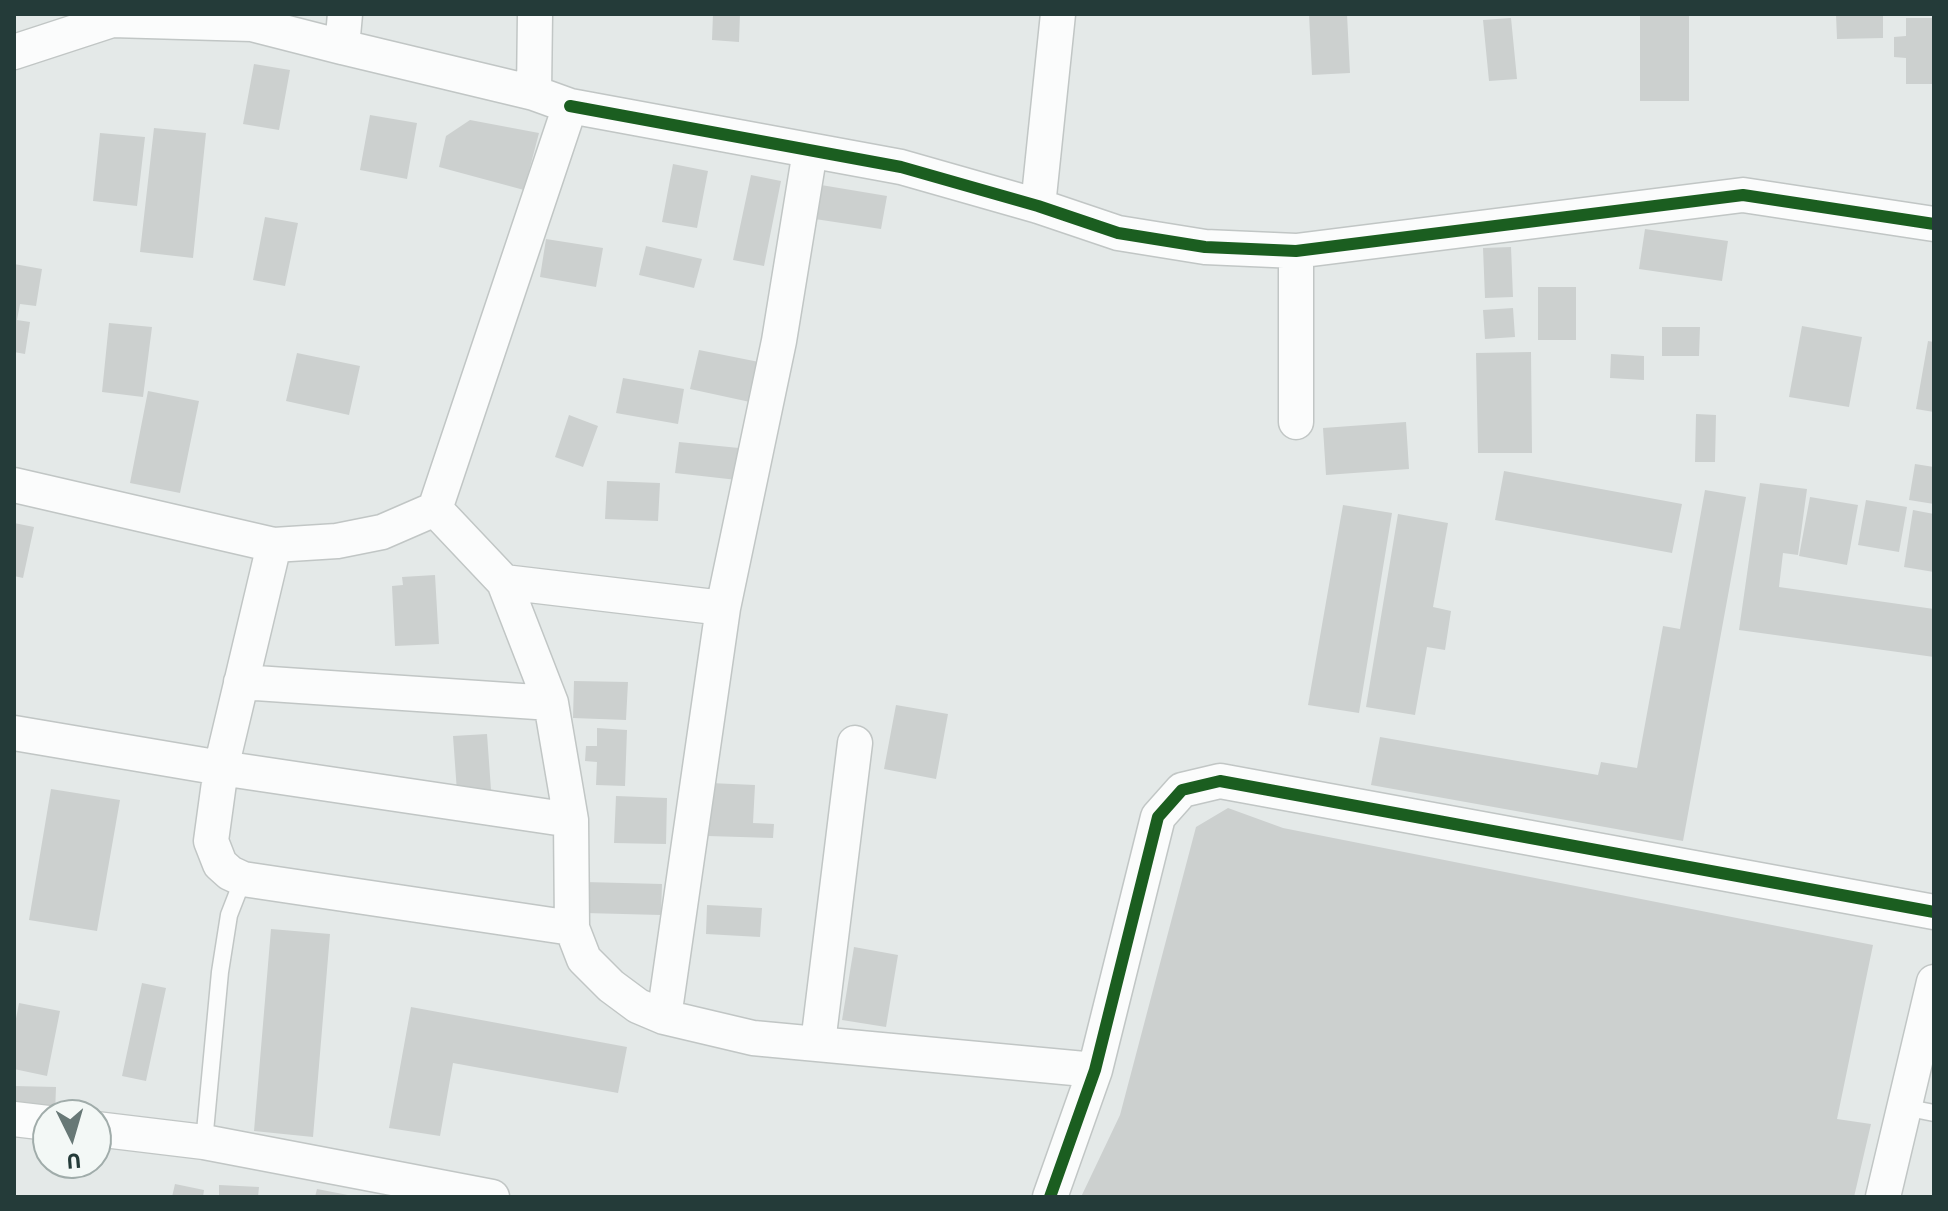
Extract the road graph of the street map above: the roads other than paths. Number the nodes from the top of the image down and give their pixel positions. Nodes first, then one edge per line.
1 (535, 14) edge
2 (1058, 14) edge
3 (111, 17) edge
4 (344, 31) edge
5 (14, 52) edge
6 (534, 93) junction
7 (570, 106) junction
8 (810, 151) junction
9 (1038, 206) junction
10 (1934, 224) edge
11 (1296, 251) junction
12 (1296, 422) dead end
13 (14, 485) edge
14 (435, 509) junction
15 (274, 545) junction
16 (504, 582) junction
17 (723, 608) junction
18 (241, 682) junction
19 (551, 703) junction
20 (14, 733) edge
21 (855, 743) dead end
22 (221, 768) junction
23 (571, 820) junction
24 (243, 879) junction
25 (1934, 912) edge
26 (572, 928) junction
27 (1934, 982) edge
28 (664, 1017) junction
29 (818, 1043) junction
30 (1095, 1070) junction
31 (1919, 1110) edge
32 (112, 1131) edge
33 (204, 1142) junction
34 (379, 1186) edge
35 (492, 1197) edge
36 (1050, 1197) edge
37 (1883, 1197) edge

1 - 6 street
2 - 9 street
3 - 4 street
3 - 5 street
4 - 6 street
6 - 7 street
7 - 8 street
7 - 14 street
8 - 9 street
8 - 17 street
9 - 11 street
10 - 11 street
11 - 12 street
13 - 15 street
14 - 15 street
14 - 16 street
15 - 18 street
16 - 17 street
16 - 19 street
17 - 28 street
18 - 19 street
18 - 22 street
19 - 23 street
20 - 22 street
21 - 29 street
22 - 23 street
22 - 24 street
23 - 26 street
24 - 26 street
24 - 33 lane
25 - 30 street
26 - 28 street
27 - 31 street
28 - 29 street
29 - 30 street
30 - 36 street
31 - 37 street
32 - 33 street
33 - 34 street
34 - 35 street

